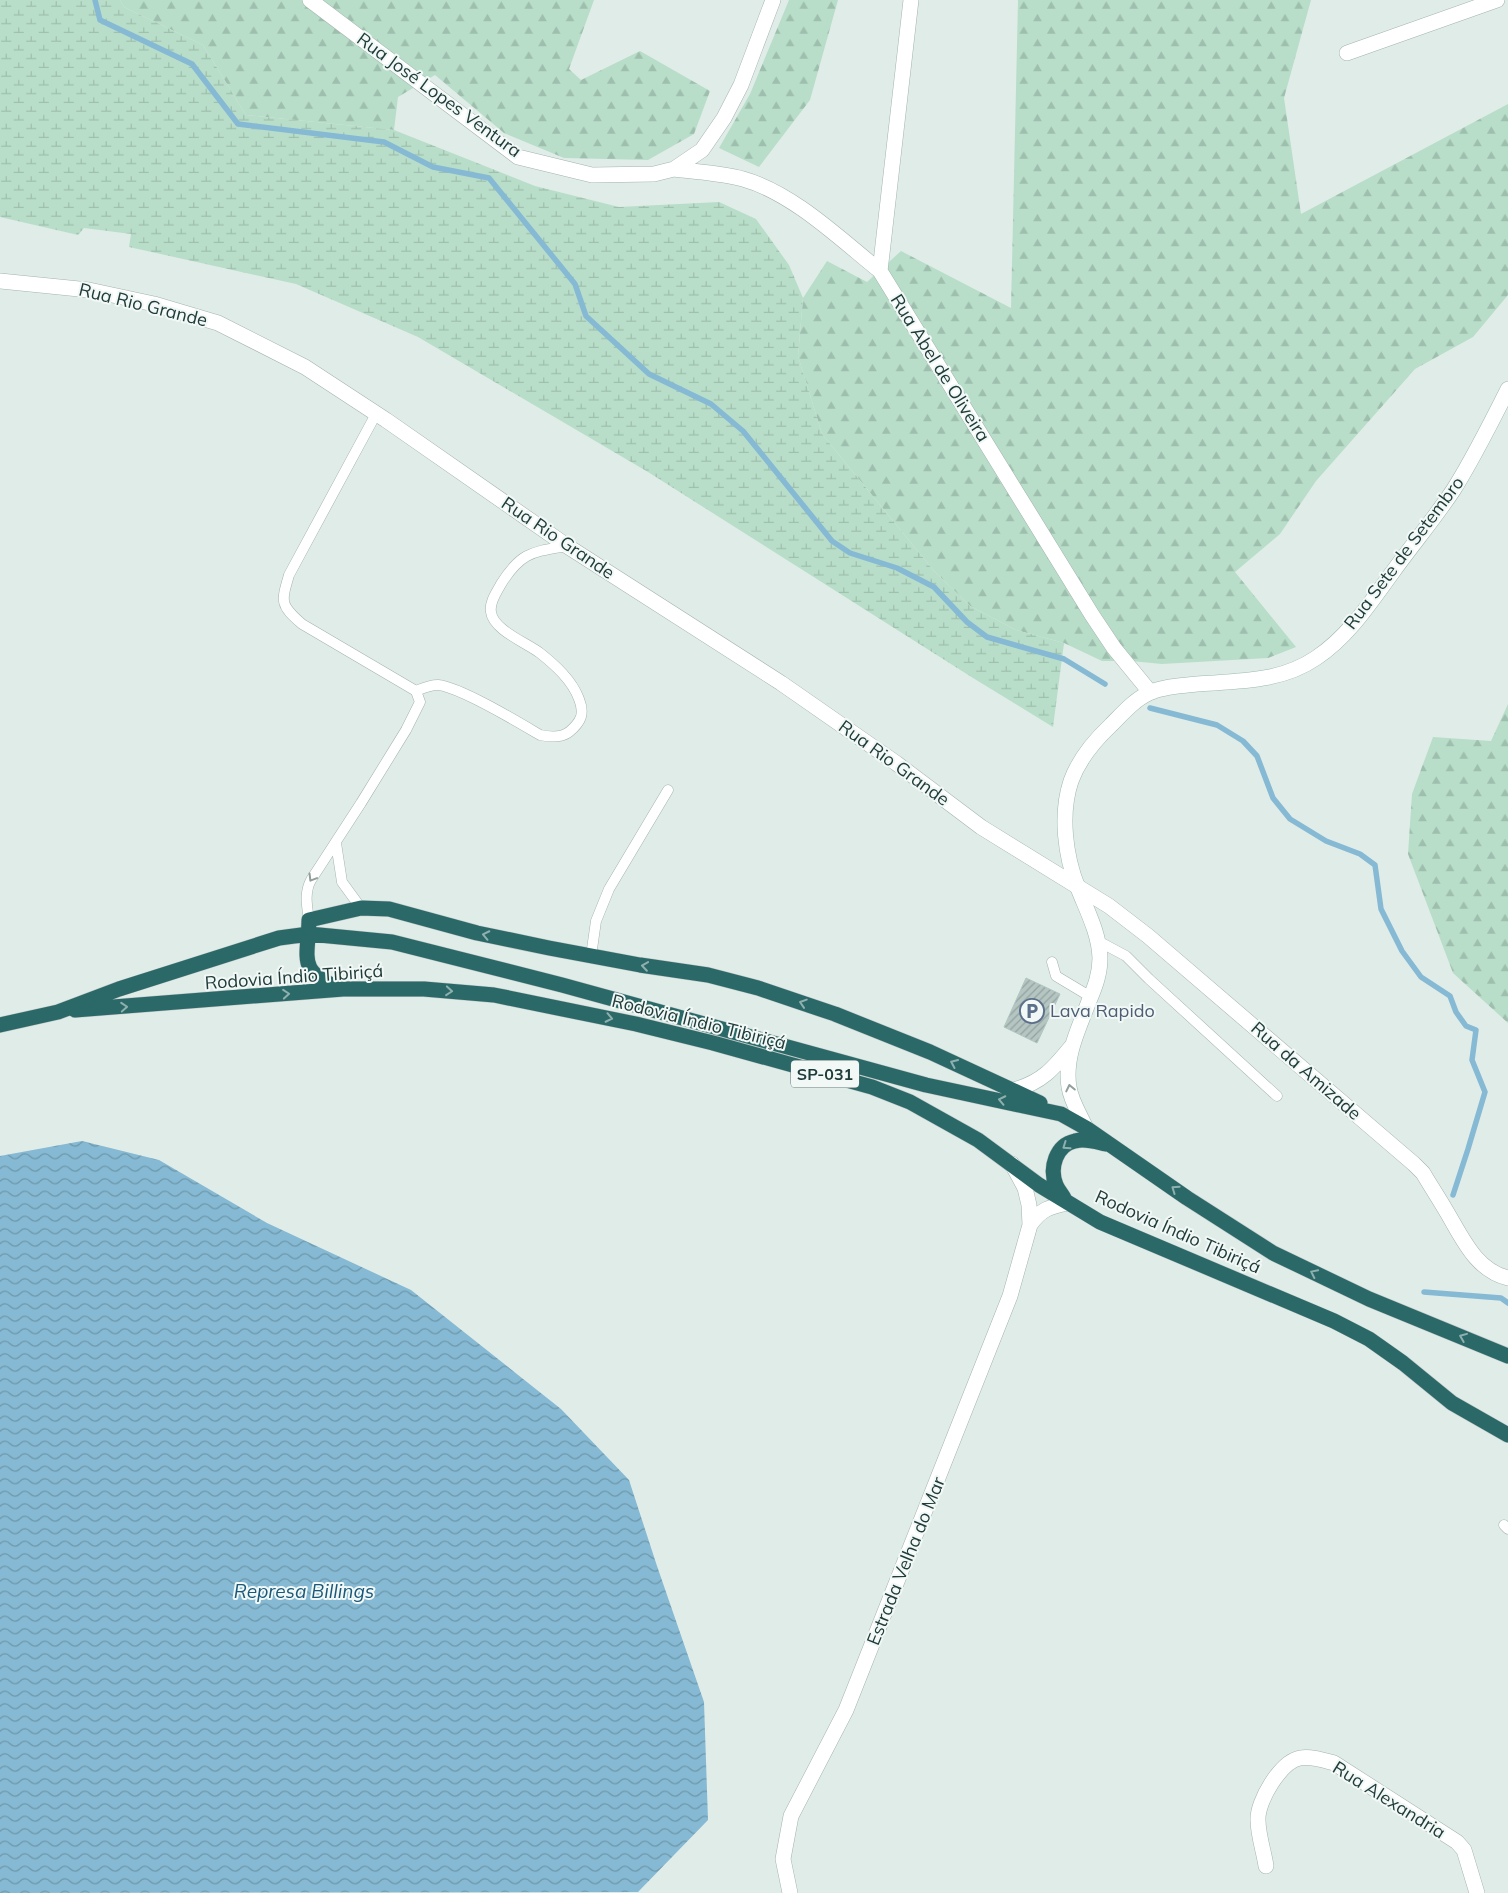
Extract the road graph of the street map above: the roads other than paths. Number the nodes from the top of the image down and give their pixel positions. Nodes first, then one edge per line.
1 (310, 0) edge
2 (773, 0) edge
3 (911, 0) edge
4 (1497, 0) edge
5 (1347, 54) dead end
6 (674, 169) junction
7 (880, 271) junction
8 (0, 281) edge
9 (1508, 389) edge
10 (376, 414) junction
11 (567, 546) junction
12 (416, 691) junction
13 (1150, 692) junction
14 (668, 790) dead end
15 (336, 843) junction
16 (1077, 885) junction
17 (361, 908) junction
18 (309, 927) junction
19 (1098, 941) junction
20 (591, 956) junction
21 (1052, 962) dead end
22 (343, 989) junction
23 (1091, 997) junction
24 (58, 1012) junction
25 (0, 1025) edge
26 (1072, 1046) junction
27 (1014, 1090) junction
28 (1277, 1096) dead end
29 (1061, 1114) junction
30 (1086, 1128) junction
31 (1112, 1145) junction
32 (1012, 1164) junction
33 (1068, 1203) junction
34 (1030, 1225) junction
35 (1508, 1278) edge
36 (1482, 1345) junction
37 (1508, 1356) edge
38 (1508, 1361) edge
39 (1504, 1431) edge
40 (1266, 1866) dead end
41 (790, 1893) edge
42 (1477, 1893) edge

1 - 6 street, Rua José Lopes Ventura
2 - 6 street, Rua José Lopes Ventura
3 - 7 street
4 - 5 street
6 - 7 street, Rua Abel de Oliveira
7 - 13 street, Rua Abel de Oliveira
8 - 10 street, Rua Rio Grande
9 - 13 street, Rua Sete de Setembro
10 - 11 street, Rua Rio Grande
10 - 12 lane
11 - 12 lane
11 - 16 street, Rua Rio Grande
12 - 15 lane
13 - 16 street, Rua Sete de Setembro
14 - 20 lane
15 - 17 lane
15 -> 18 lane
16 - 19 street, Rua Sete de Setembro
16 - 35 street, Rua da Amizade
17 - 18 highway
20 -> 17 highway
18 - 22 highway
18 - 24 highway, Rodovia Índio Tibiriçá / SP-031
29 -> 18 highway, Rodovia Índio Tibiriçá / SP-031
19 - 23 street, Rua Sete de Setembro
19 - 28 lane
27 -> 20 highway
21 - 23 lane
24 -> 22 highway, Rodovia Índio Tibiriçá / SP-031
22 -> 32 highway, Rodovia Índio Tibiriçá / SP-031
23 - 26 street, Rua Sete de Setembro
24 - 25 highway, Rodovia Índio Tibiriçá / SP-031
26 - 27 street, Rua Sete de Setembro
30 -> 26 street, Rua Sete de Setembro
27 - 29 highway
29 - 30 highway, Rodovia Índio Tibiriçá / SP-031
30 - 31 highway, Rodovia Índio Tibiriçá / SP-031
31 -> 33 highway
36 -> 31 highway, Rodovia Índio Tibiriçá / SP-031
32 - 33 highway, Rodovia Índio Tibiriçá / SP-031
32 - 34 street
33 - 34 street
33 - 39 highway, Rodovia Índio Tibiriçá / SP-031
34 - 41 street, Estrada Velha do Mar
36 - 37 highway, Rodovia Índio Tibiriçá / SP-031
36 - 38 highway
40 - 42 street, Rua Alexandria

